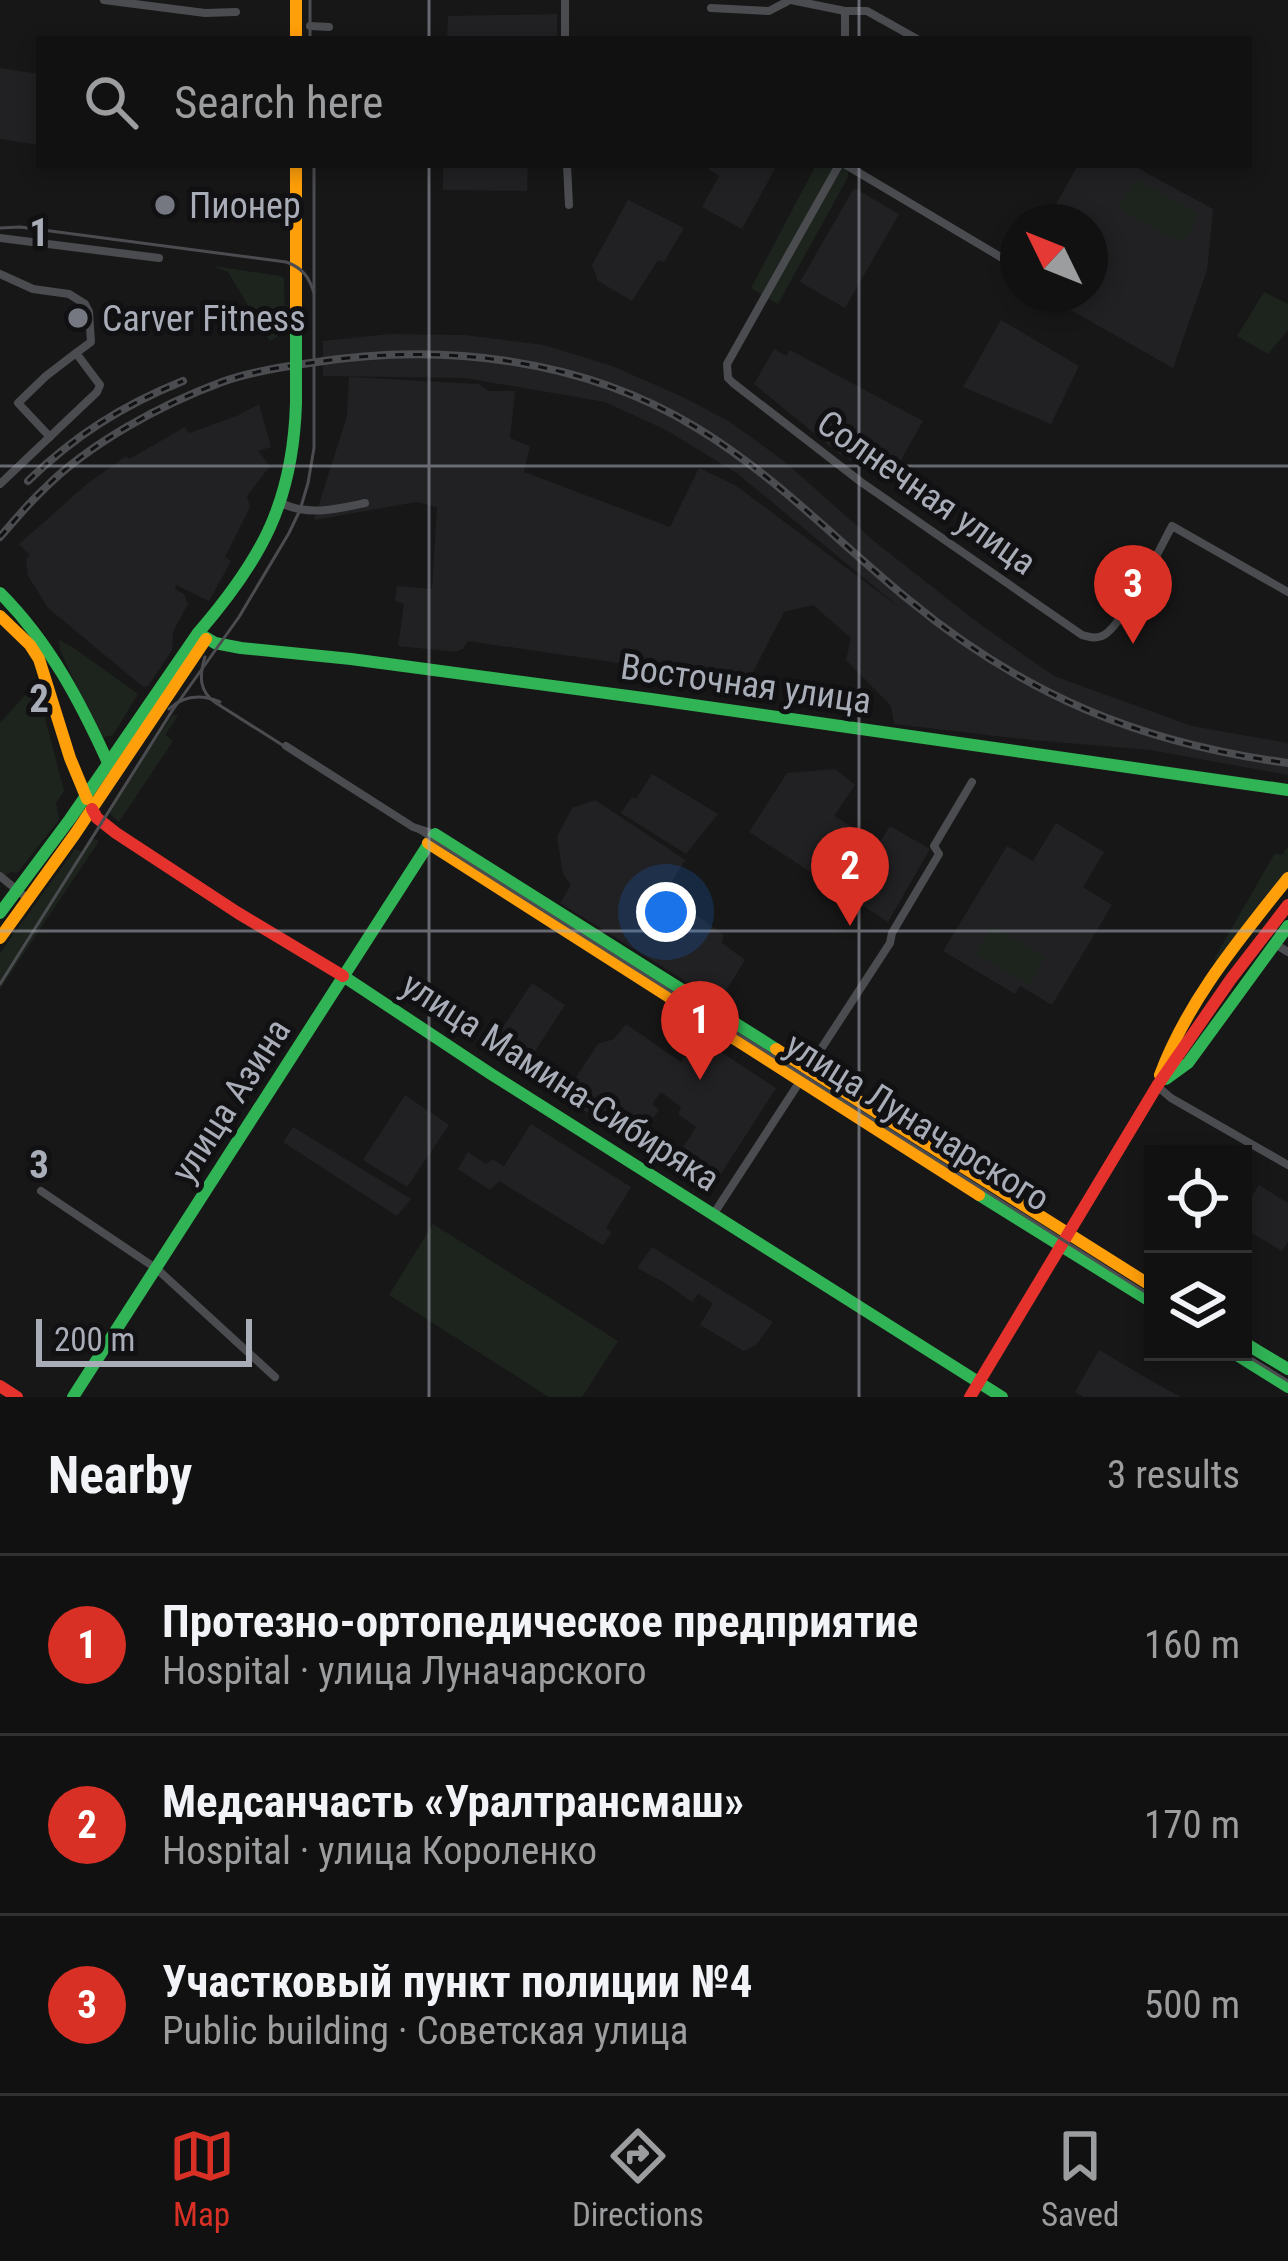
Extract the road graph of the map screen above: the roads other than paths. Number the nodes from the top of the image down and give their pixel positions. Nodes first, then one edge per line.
1 (104, 0) edge
2 (296, 0) edge
3 (565, 0) edge
4 (790, 0) edge
5 (867, 6) edge
6 (711, 8) dead end
7 (845, 11) junction
8 (236, 12) dead end
9 (310, 26) dead end
10 (329, 27) dead end
11 (296, 36) edge
12 (565, 36) edge
13 (845, 36) edge
14 (912, 36) edge
15 (296, 168) edge
16 (567, 168) edge
17 (841, 168) edge
18 (848, 168) edge
19 (569, 205) dead end
20 (0, 238) edge
21 (1000, 257) edge
22 (159, 258) dead end
23 (0, 274) edge
24 (76, 353) junction
25 (50, 437) junction
26 (0, 484) edge
27 (365, 503) dead end
28 (283, 504) junction
29 (1288, 592) edge
30 (0, 593) edge
31 (0, 616) edge
32 (202, 636) junction
33 (286, 746) dead end
34 (111, 769) junction
35 (972, 782) dead end
36 (1288, 790) edge
37 (85, 795) junction
38 (92, 809) junction
39 (432, 839) junction
40 (0, 876) edge
41 (1288, 878) edge
42 (23, 894) junction
43 (1288, 905) edge
44 (0, 913) edge
45 (1283, 935) edge
46 (0, 938) edge
47 (1288, 952) edge
48 (343, 976) junction
49 (804, 1075) junction
50 (1156, 1086) junction
51 (1288, 1165) edge
52 (41, 1191) dead end
53 (713, 1214) junction
54 (1067, 1232) junction
55 (1059, 1246) junction
56 (157, 1269) junction
57 (1144, 1281) edge
58 (1144, 1298) edge
59 (1252, 1348) edge
60 (1246, 1361) edge
61 (1288, 1370) edge
62 (275, 1377) dead end
63 (979, 1382) junction
64 (0, 1386) edge
65 (1288, 1387) edge
66 (17, 1397) edge
67 (73, 1397) edge
68 (970, 1397) edge
69 (1002, 1397) edge

1 - 8 street
2 - 11 main road
3 - 12 street
4 - 6 street
4 - 7 street
5 - 7 street
5 - 14 street
7 - 13 street
9 - 10 street
15 - 28 main road, bridge
16 - 19 street
17 - 29 street, Солнечная улица
18 - 21 street
20 - 22 street
23 - 24 street
24 - 25 street
24 - 25 street
25 - 26 street
27 - 28 street
28 - 32 main road
30 - 34 main road
31 - 37 main road
32 - 34 main road
32 - 36 main road, Восточная улица
33 - 39 street, улица Луначарского
34 - 37 main road
34 - 38 main road
35 - 49 street
37 - 38 main road
37 - 42 main road
38 - 42 main road
38 - 48 main road, улица Мамина-Сибиряка
39 - 48 main road, улица Азина
39 - 49 main road, улица Луначарского
40 - 42 street
41 - 50 main road
42 - 44 main road
42 - 46 main road
43 - 50 main road
45 - 47 street
45 - 50 main road
48 - 53 main road, улица Мамина-Сибиряка
48 - 56 main road, улица Азина
49 - 53 street
49 - 54 main road, улица Луначарского
49 - 55 main road, улица Луначарского
50 - 51 street
50 - 54 main road
52 - 56 street
53 - 63 main road, улица Мамина-Сибиряка
54 - 55 main road
54 - 57 main road, улица Луначарского
55 - 58 main road, улица Луначарского
55 - 63 main road
56 - 62 street
56 - 67 main road, улица Азина
59 - 61 main road
60 - 65 main road
63 - 68 main road
63 - 69 main road, улица Мамина-Сибиряка
64 - 66 main road

